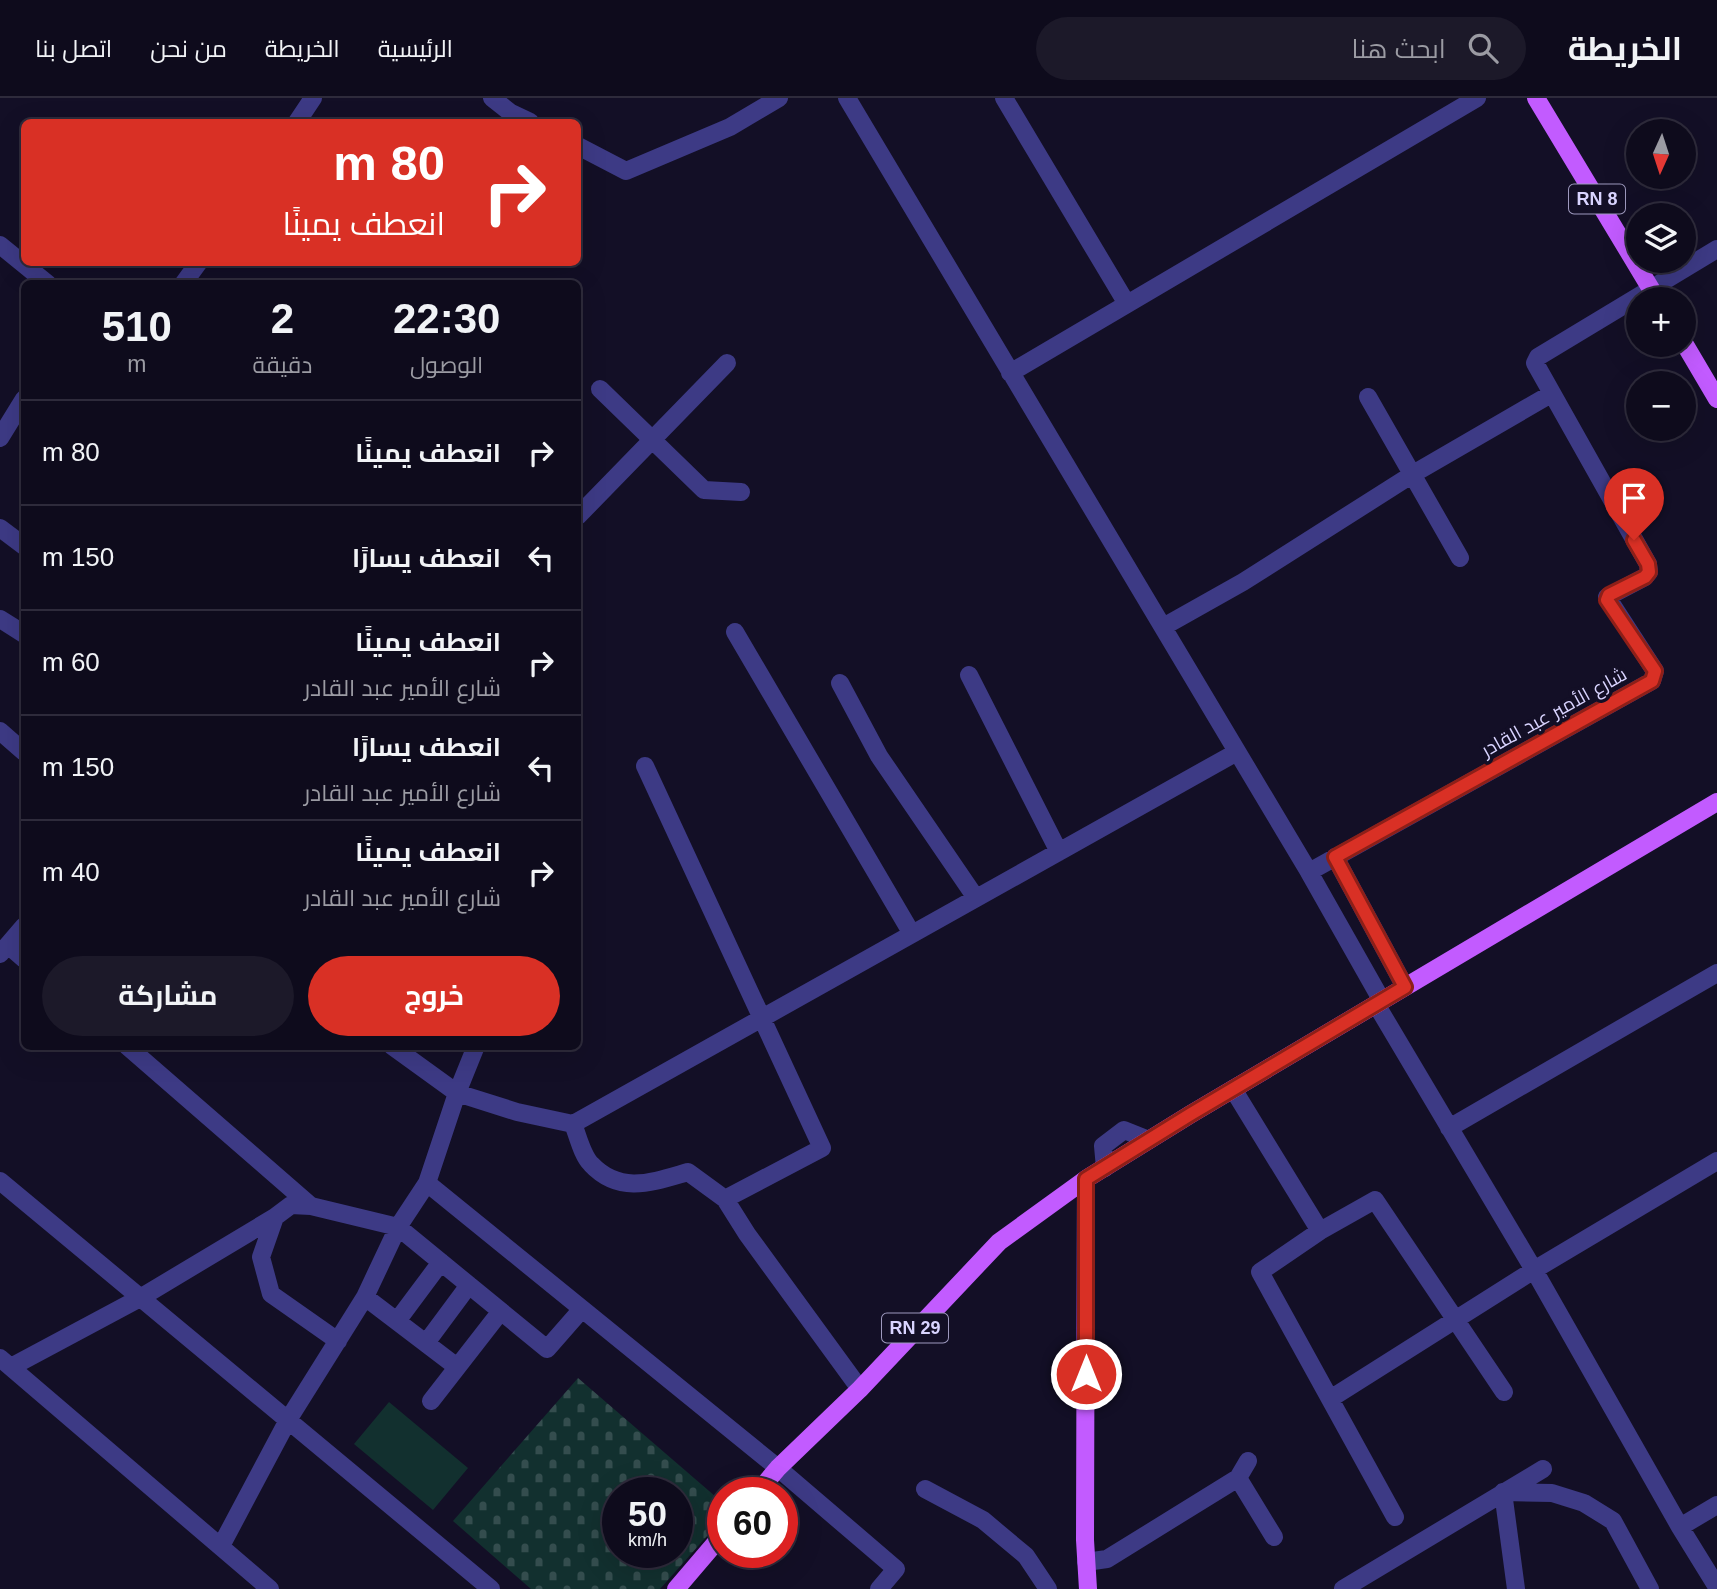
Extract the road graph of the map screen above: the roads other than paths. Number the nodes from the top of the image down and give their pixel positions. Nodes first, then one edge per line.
1 (313, 98) edge
2 (492, 98) edge
3 (779, 98) edge
4 (847, 98) edge
5 (1004, 98) edge
6 (1477, 98) edge
7 (1536, 98) edge
8 (299, 119) edge
9 (523, 119) edge
10 (581, 148) edge
11 (0, 245) edge
12 (1717, 249) edge
13 (21, 262) edge
14 (26, 266) edge
15 (43, 280) edge
16 (1650, 287) edge
17 (1666, 287) edge
18 (1127, 304) junction
19 (1626, 310) edge
20 (1692, 357) edge
21 (727, 363) dead end
22 (1010, 373) junction
23 (600, 389) dead end
24 (1551, 394) junction
25 (1368, 397) dead end
26 (1717, 399) edge
27 (21, 404) edge
28 (0, 438) edge
29 (652, 439) junction
30 (1413, 474) junction
31 (741, 492) dead end
32 (581, 513) edge
33 (0, 528) edge
34 (21, 544) edge
35 (1460, 558) dead end
36 (0, 619) edge
37 (1163, 627) junction
38 (21, 632) edge
39 (735, 632) dead end
40 (969, 675) dead end
41 (840, 683) dead end
42 (0, 731) edge
43 (21, 749) edge
44 (1237, 752) junction
45 (645, 766) dead end
46 (1717, 802) edge
47 (1059, 852) junction
48 (1335, 857) junction
49 (1308, 872) junction
50 (976, 898) junction
51 (21, 929) edge
52 (912, 934) junction
53 (4, 949) edge
54 (21, 958) edge
55 (1717, 973) edge
56 (1405, 987) junction
57 (1379, 1003) junction
58 (761, 1018) junction
59 (132, 1050) edge
60 (398, 1050) edge
61 (474, 1050) edge
62 (1233, 1089) junction
63 (457, 1093) junction
64 (573, 1124) junction
65 (1449, 1128) junction
66 (1717, 1161) edge
67 (1086, 1179) junction
68 (0, 1181) edge
69 (427, 1183) junction
70 (725, 1199) junction
71 (311, 1206) junction
72 (275, 1217) junction
73 (398, 1227) junction
74 (1320, 1231) junction
75 (441, 1262) junction
76 (1534, 1270) junction
77 (469, 1285) junction
78 (365, 1297) junction
79 (140, 1298) junction
80 (582, 1309) junction
81 (501, 1311) junction
82 (1455, 1320) junction
83 (397, 1321) junction
84 (338, 1341) junction
85 (426, 1343) junction
86 (5, 1362) edge
87 (457, 1367) junction
88 (860, 1389) junction
89 (1504, 1392) dead end
90 (1330, 1399) junction
91 (431, 1401) dead end
92 (288, 1420) junction
93 (1248, 1461) dead end
94 (778, 1468) junction
95 (1543, 1469) dead end
96 (770, 1477) edge
97 (1238, 1478) junction
98 (925, 1489) dead end
99 (1503, 1492) junction
100 (1717, 1505) edge
101 (1395, 1517) dead end
102 (1680, 1527) junction
103 (1274, 1537) dead end
104 (221, 1546) junction
105 (707, 1553) edge
106 (1086, 1562) junction
107 (1717, 1587) edge
108 (270, 1589) edge
109 (491, 1589) edge
110 (676, 1589) edge
111 (879, 1589) edge
112 (1048, 1589) edge
113 (1088, 1589) edge
114 (1343, 1589) edge
115 (1516, 1589) edge
116 (1650, 1589) edge

1 - 8 street
2 - 9 street
3 - 10 street
4 - 22 street
5 - 18 street
6 - 18 street
7 - 16 main road, RN 8
11 - 13 street
12 - 17 street
14 - 15 street
18 - 22 street
19 - 24 street, شارع الأمير عبد القادر
20 - 26 main road
21 - 29 street
22 - 37 street
23 - 29 street
24 - 30 street
24 - 48 street, شارع الأمير عبد القادر
25 - 30 street
27 - 28 street
29 - 31 street
29 - 32 street
30 - 35 street
30 - 37 street
33 - 34 street
36 - 38 street
37 - 44 street
39 - 52 street
40 - 47 street
41 - 50 street
42 - 43 street
44 - 47 street
44 - 49 street
45 - 58 street
46 - 56 main road, RN 29
47 - 50 street
48 - 49 street, شارع الأمير عبد القادر
48 - 56 street
49 - 57 street
50 - 52 street
51 - 53 street
52 - 58 street
53 - 54 street
55 - 65 street
56 - 57 main road, RN 29
57 - 62 main road, RN 29
57 - 65 street
58 - 64 street
58 - 70 street
59 - 71 street
60 - 63 street
61 - 63 street
62 - 67 main road, RN 29
62 - 74 street
63 - 64 street
63 - 69 street
64 - 70 street
65 - 76 street
66 - 76 street
67 - 88 main road, RN 29
67 - 106 main road
68 - 79 street
69 - 73 street
69 - 80 street
70 - 88 street
71 - 72 street
71 - 73 street
72 - 79 street
72 - 84 street
73 - 75 street
73 - 78 street
74 - 82 street
74 - 90 street
75 - 77 street
75 - 83 street
76 - 82 street
76 - 102 street
77 - 81 street
77 - 85 street
78 - 83 street
78 - 84 street
79 - 86 street
79 - 92 street
80 - 81 street
80 - 94 street
81 - 87 street
82 - 89 street
82 - 90 street
83 - 85 street
84 - 92 street
85 - 87 street
86 - 104 street
87 - 91 street
88 - 94 main road, RN 29
90 - 101 street
92 - 104 street
92 - 109 street
93 - 97 street
94 - 96 main road, RN 29
94 - 111 street
95 - 99 street
97 - 103 street
97 - 106 street
98 - 112 street
99 - 114 street
99 - 115 street
99 - 116 street
100 - 102 street
102 - 107 street
104 - 108 street
105 - 110 main road
106 - 113 main road

